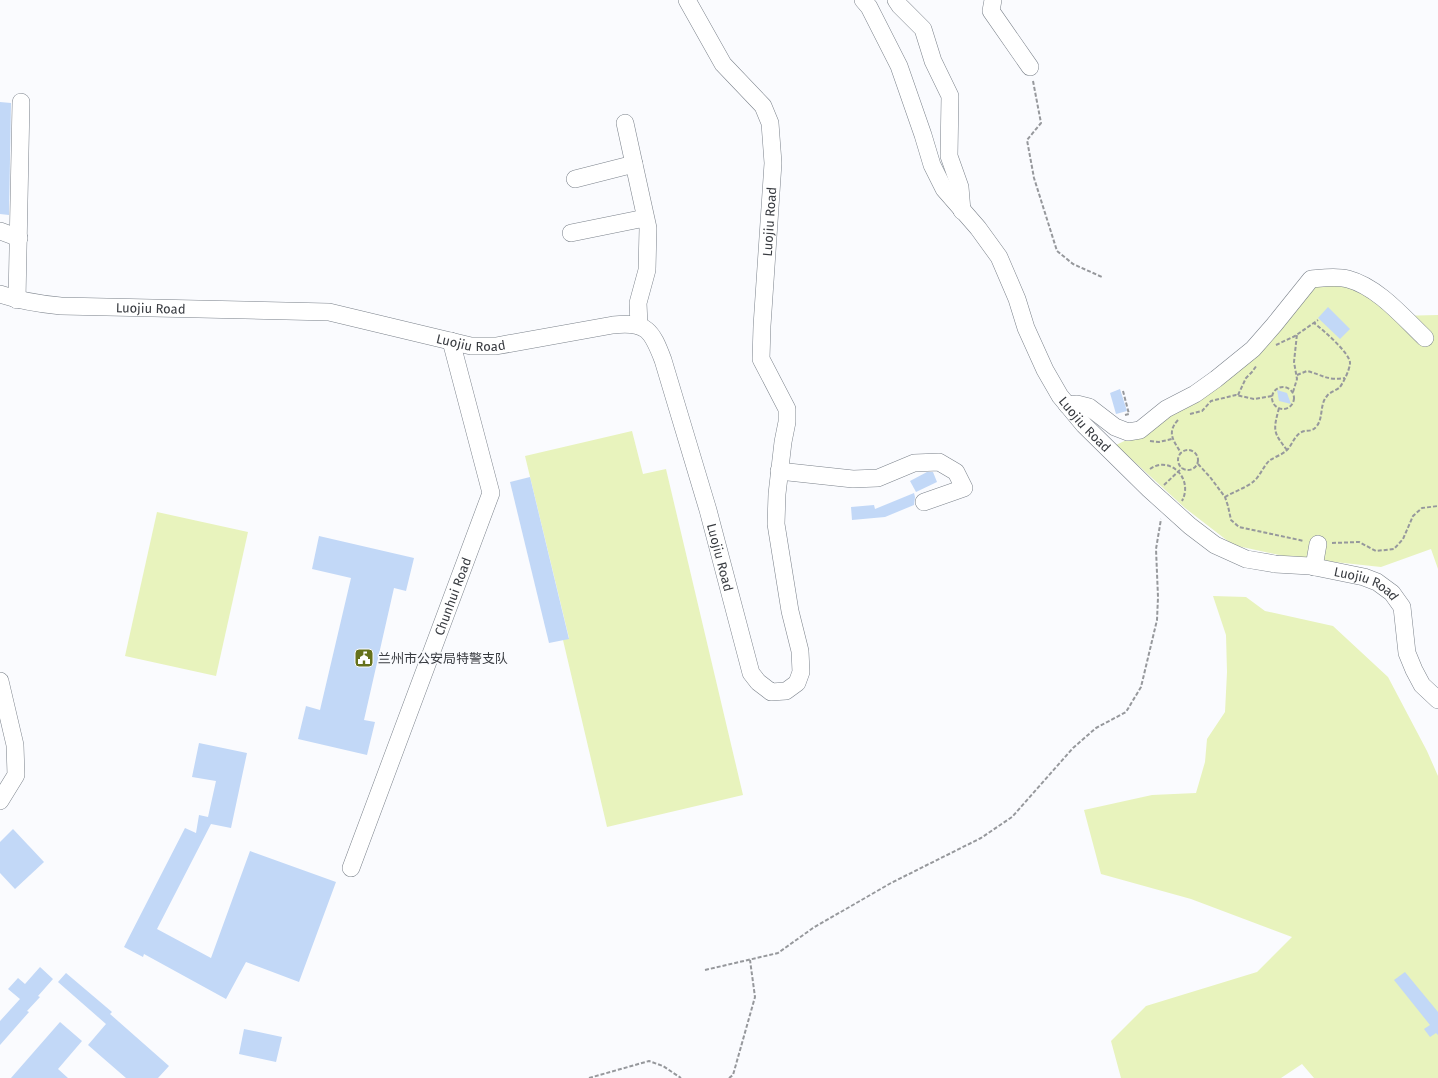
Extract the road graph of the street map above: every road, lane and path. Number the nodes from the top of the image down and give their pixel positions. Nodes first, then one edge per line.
1 (687, 0) edge
2 (863, 0) edge
3 (896, 0) edge
4 (993, 0) edge
5 (1030, 67) joint
6 (21, 102) dead end
7 (625, 123) dead end
8 (634, 164) junction
9 (575, 179) dead end
10 (962, 210) junction
11 (646, 218) junction
12 (0, 231) edge
13 (570, 233) dead end
14 (18, 238) junction
15 (1102, 277) dead end
16 (0, 294) edge
17 (17, 300) junction
18 (1318, 320) dead end
19 (1314, 323) junction
20 (639, 325) junction
21 (1297, 334) junction
22 (1425, 338) dead end
23 (451, 341) junction
24 (1276, 346) dead end
25 (1260, 360) dead end
26 (1296, 376) junction
27 (1345, 378) junction
28 (1123, 391) dead end
29 (1293, 392) junction
30 (1238, 395) junction
31 (1272, 396) junction
32 (1067, 405) junction
33 (1279, 408) junction
34 (1187, 414) dead end
35 (1183, 416) dead end
36 (1106, 420) junction
37 (1287, 450) junction
38 (1181, 453) junction
39 (1198, 464) junction
40 (1182, 468) junction
41 (1149, 470) dead end
42 (779, 471) junction
43 (1178, 472) junction
44 (1225, 496) junction
45 (1168, 498) junction
46 (924, 502) dead end
47 (1438, 506) edge
48 (1318, 544) junction
49 (1314, 567) junction
50 (0, 681) edge
51 (1438, 700) edge
52 (0, 801) edge
53 (351, 868) dead end
54 (750, 960) junction
55 (705, 970) dead end
56 (589, 1078) edge
57 (681, 1078) edge
58 (729, 1078) edge

1 - 42 street, Luojiu Road
2 - 10 street, Luojiu Road
3 - 10 street
4 - 5 street
5 - 15 path
6 - 14 street
7 - 8 street
8 - 9 street
8 - 11 street
10 - 32 street, Luojiu Road
11 - 13 street
11 - 20 street
12 - 14 street
14 - 17 street
16 - 17 street, Luojiu Road
17 - 23 street, Luojiu Road
18 - 19 path
19 - 21 path
19 - 27 path
20 - 23 street, Luojiu Road
20 - 42 street, Luojiu Road
21 - 24 path
21 - 26 path
22 - 36 street
23 - 53 street, Chunhui Road
25 - 30 path
26 - 27 path
26 - 29 path
27 - 37 path
28 - 36 path
29 - 31 path
29 - 33 path
30 - 31 path
30 - 34 path
31 - 33 path
32 - 36 street
32 - 45 street, Luojiu Road
33 - 37 path
35 - 38 path
37 - 44 path
38 - 39 path
38 - 40 path
39 - 40 path
39 - 44 path
40 - 43 path
41 - 43 path
42 - 46 street
43 - 45 path
43 - 45 path
44 - 48 path
45 - 49 street, Luojiu Road
45 - 54 path
47 - 48 path
48 - 49 street
49 - 51 street, Luojiu Road
50 - 52 street
54 - 55 path
54 - 58 path
56 - 57 path

